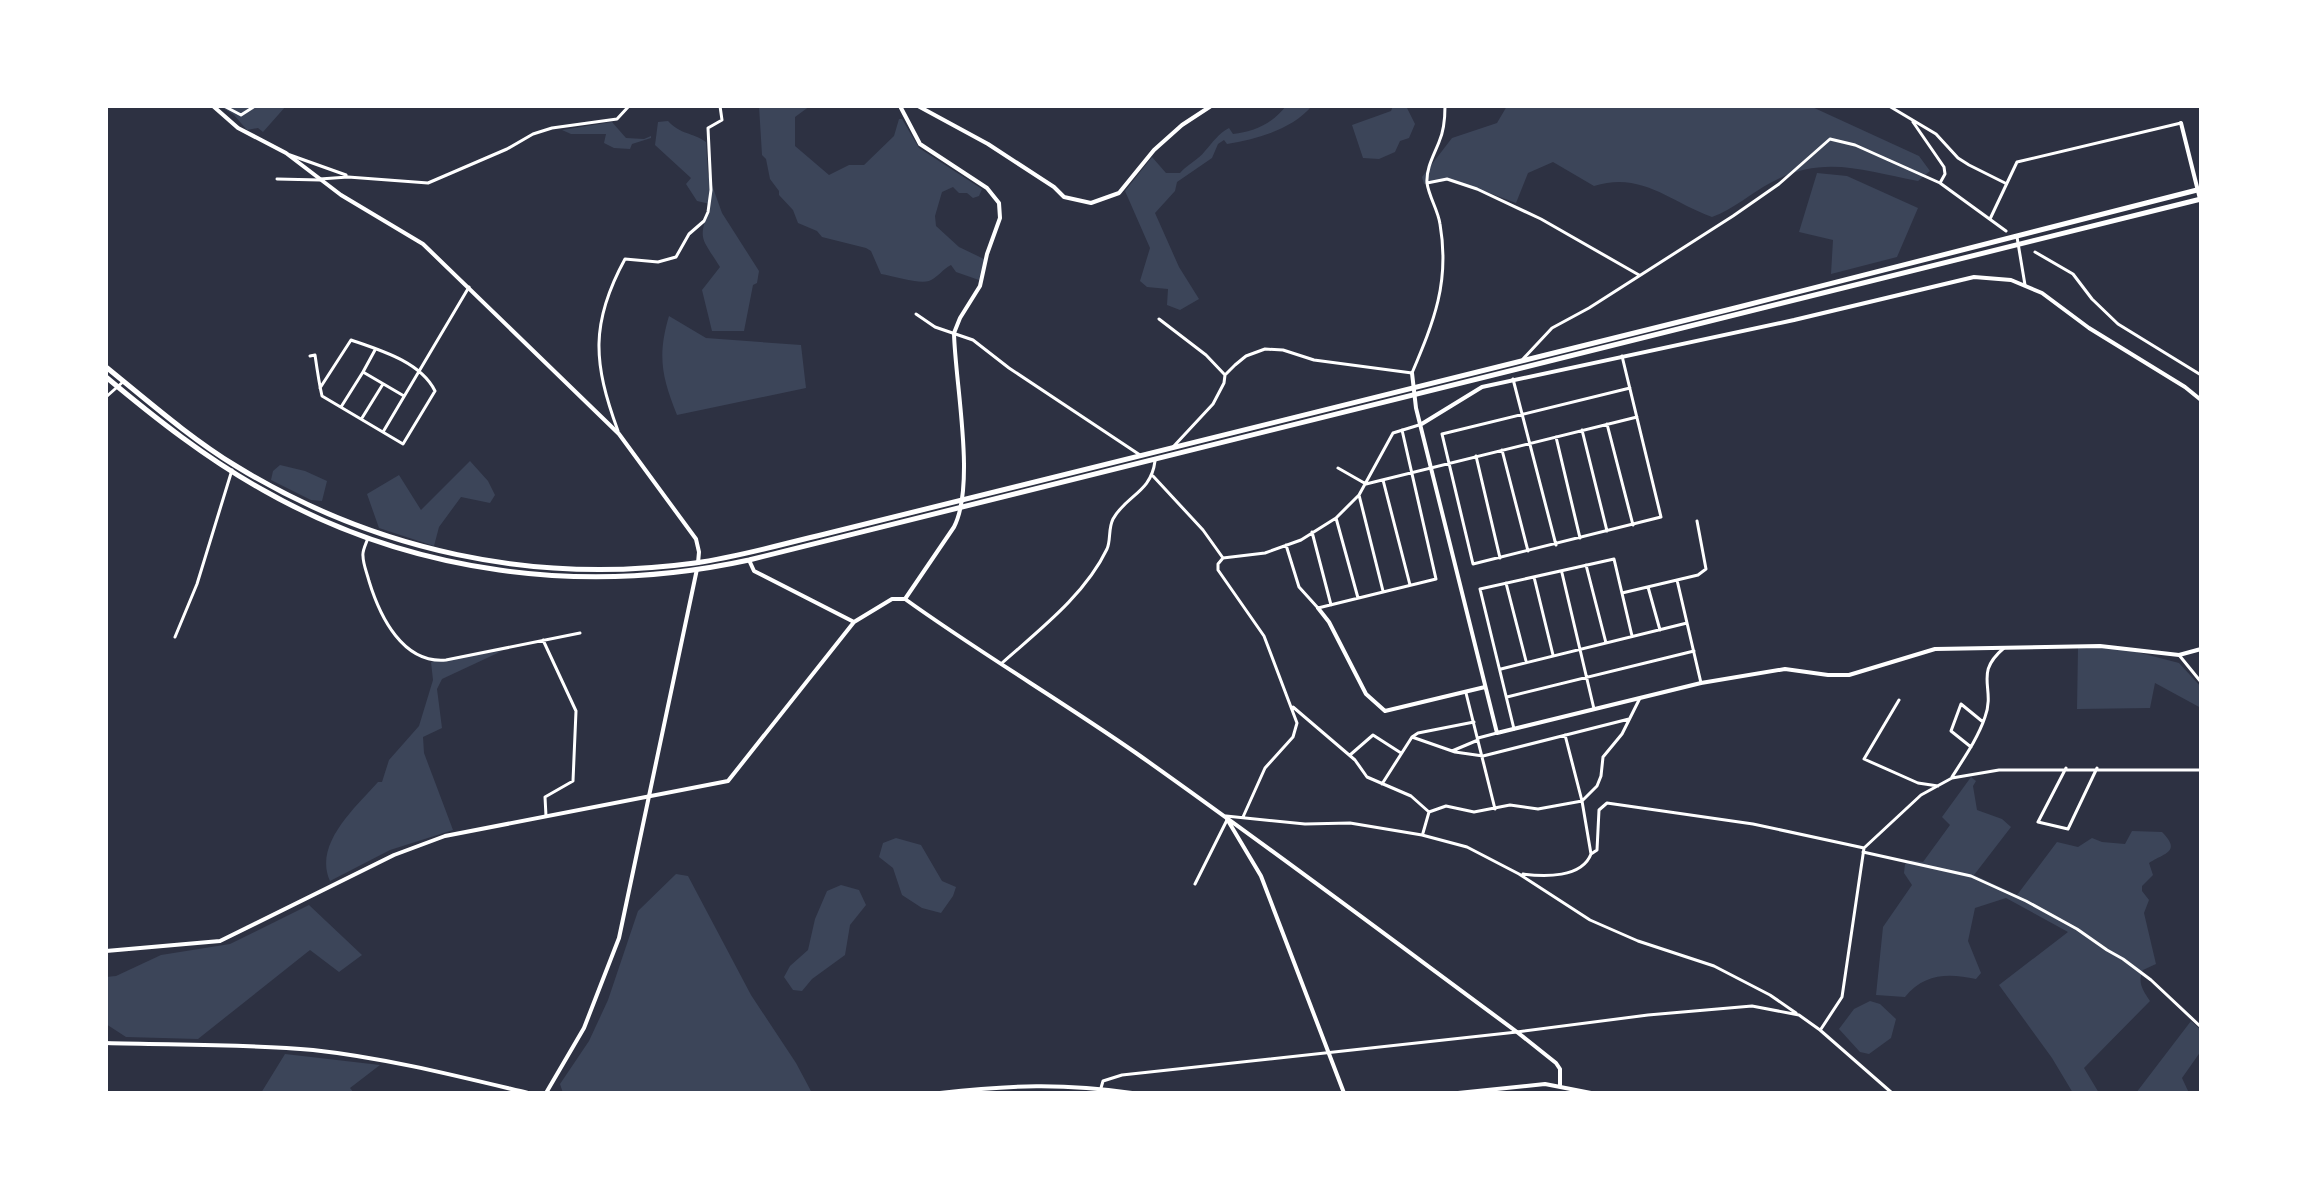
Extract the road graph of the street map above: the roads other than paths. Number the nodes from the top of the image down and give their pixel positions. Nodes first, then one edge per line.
1 (213, 106) edge
2 (224, 106) edge
3 (255, 106) edge
4 (629, 106) edge
5 (720, 106) edge
6 (900, 106) edge
7 (918, 106) edge
8 (1211, 106) edge
9 (1445, 106) edge
10 (1889, 106) edge
11 (1910, 118) junction
12 (2181, 123) joint
13 (286, 153) junction
14 (349, 177) junction
15 (277, 179) dead end
16 (319, 180) junction
17 (1427, 183) junction
18 (1940, 183) junction
19 (2006, 183) junction
20 (2199, 189) edge
21 (2200, 199) edge
22 (1990, 219) junction
23 (2006, 231) dead end
24 (2017, 236) junction
25 (2019, 246) junction
26 (2035, 252) dead end
27 (1639, 275) junction
28 (2025, 285) junction
29 (469, 287) junction
30 (916, 314) dead end
31 (1159, 319) dead end
32 (954, 333) junction
33 (375, 349) junction
34 (310, 356) dead end
35 (1622, 356) junction
36 (1522, 360) junction
37 (106, 367) edge
38 (419, 371) junction
39 (363, 372) junction
40 (1412, 373) junction
41 (1225, 375) junction
42 (2201, 375) edge
43 (106, 377) edge
44 (1513, 379) junction
45 (124, 381) junction
46 (383, 384) junction
47 (118, 387) junction
48 (1412, 387) junction
49 (320, 388) junction
50 (1630, 388) junction
51 (404, 396) junction
52 (106, 397) edge
53 (1413, 397) junction
54 (2201, 400) edge
55 (341, 407) junction
56 (1521, 414) junction
57 (1637, 417) junction
58 (361, 419) junction
59 (1607, 424) junction
60 (1420, 425) junction
61 (1402, 430) junction
62 (1582, 430) junction
63 (383, 432) junction
64 (619, 434) junction
65 (1556, 437) junction
66 (1529, 443) junction
67 (1173, 447) junction
68 (1502, 450) junction
69 (1140, 455) junction
70 (1476, 456) junction
71 (1155, 459) junction
72 (1450, 463) junction
73 (1431, 467) junction
74 (233, 468) junction
75 (1338, 468) dead end
76 (1411, 473) junction
77 (1153, 476) junction
78 (1383, 480) junction
79 (1366, 484) junction
80 (1359, 495) junction
81 (961, 500) junction
82 (960, 508) junction
83 (1336, 518) junction
84 (1697, 521) dead end
85 (1633, 525) junction
86 (1607, 531) junction
87 (1312, 532) junction
88 (368, 538) junction
89 (1581, 538) junction
90 (1286, 545) junction
91 (1556, 545) junction
92 (1528, 551) junction
93 (1223, 558) junction
94 (1500, 558) junction
95 (749, 560) junction
96 (698, 563) junction
97 (1586, 565) junction
98 (696, 570) junction
99 (1562, 571) junction
100 (1534, 577) junction
101 (1677, 580) junction
102 (1506, 583) junction
103 (1410, 585) junction
104 (1648, 587) junction
105 (1383, 591) junction
106 (1622, 593) junction
107 (1358, 598) junction
108 (905, 599) junction
109 (1331, 605) junction
110 (1318, 608) junction
111 (854, 622) junction
112 (1687, 623) junction
113 (1660, 630) junction
114 (580, 633) dead end
115 (1632, 636) junction
116 (175, 637) dead end
117 (543, 640) junction
118 (1606, 643) junction
119 (2007, 646) junction
120 (2201, 649) edge
121 (1580, 650) junction
122 (1694, 651) junction
123 (2179, 655) junction
124 (1553, 656) junction
125 (1527, 663) junction
126 (999, 665) junction
127 (1499, 669) junction
128 (1587, 678) junction
129 (2201, 682) edge
130 (1701, 683) junction
131 (1485, 687) junction
132 (1466, 691) junction
133 (1506, 697) junction
134 (1640, 698) junction
135 (1899, 700) dead end
136 (1290, 705) junction
137 (1594, 709) junction
138 (1629, 719) junction
139 (1474, 722) junction
140 (1983, 722) junction
141 (1514, 729) junction
142 (1497, 733) junction
143 (1565, 735) junction
144 (1412, 737) junction
145 (1478, 739) junction
146 (1971, 747) junction
147 (1452, 751) junction
148 (1402, 753) junction
149 (1350, 755) junction
150 (1483, 756) junction
151 (2066, 768) junction
152 (2097, 768) junction
153 (2201, 770) edge
154 (1952, 778) junction
155 (1382, 784) junction
156 (1938, 786) junction
157 (651, 796) junction
158 (1582, 801) junction
159 (1495, 809) junction
160 (1429, 812) junction
161 (546, 816) junction
162 (1243, 817) junction
163 (1226, 818) junction
164 (1422, 835) junction
165 (1864, 850) junction
166 (1591, 854) junction
167 (1519, 874) junction
168 (1195, 884) dead end
169 (106, 951) edge
170 (1799, 1015) junction
171 (2201, 1027) edge
172 (1820, 1030) junction
173 (1517, 1032) junction
174 (106, 1043) edge
175 (1328, 1053) junction
176 (1560, 1085) junction
177 (1101, 1088) junction
178 (528, 1093) edge
179 (546, 1093) edge
180 (940, 1093) edge
181 (1132, 1093) edge
182 (1344, 1093) edge
183 (1458, 1093) edge
184 (1591, 1093) edge
185 (1892, 1093) edge

1 - 13 street
2 - 3 street
4 - 14 street
5 - 64 street
6 - 32 street
7 - 8 street
9 - 17 street
10 - 11 street
11 - 18 street
11 - 19 street
12 - 19 street
12 - 20 street
13 - 14 street
13 - 16 street
14 - 16 street
15 - 16 street
16 - 29 street
17 - 27 street
17 - 40 street
18 - 22 street
18 - 27 street
19 - 22 street
20 - 21 street
20 - 24 highway
21 - 25 highway
22 - 23 street
24 - 25 street
24 - 36 highway
25 - 28 street
25 - 53 highway
26 - 42 street
27 - 36 street
28 - 35 street
28 - 54 street
29 - 38 street
29 - 64 street
30 - 32 street
31 - 41 street
32 - 69 street
32 - 81 street
33 - 38 street
33 - 39 street
33 - 49 street
34 - 49 street
35 - 44 street
35 - 50 street
36 - 48 highway
37 - 45 highway
38 - 51 street
38 - 63 street
39 - 46 street
39 - 55 street
40 - 41 street
40 - 48 street
41 - 67 street
43 - 47 highway
44 - 56 street
44 - 60 street
45 - 47 street
45 - 74 highway
46 - 51 street
46 - 58 street
47 - 52 street
47 - 74 highway
48 - 53 street
48 - 67 highway
49 - 55 street
50 - 56 street
50 - 57 street
51 - 63 street
53 - 60 street
53 - 71 highway
55 - 58 street
56 - 66 street
56 - 72 street
57 - 59 street
57 - 85 street
58 - 63 street
59 - 62 street
59 - 85 street
60 - 61 street
60 - 73 street
61 - 76 street
61 - 79 street
62 - 65 street
62 - 86 street
64 - 96 street
65 - 66 street
65 - 89 street
66 - 68 street
66 - 91 street
67 - 69 highway
68 - 70 street
68 - 92 street
69 - 81 highway
70 - 72 street
70 - 94 street
71 - 77 street
71 - 82 highway
72 - 73 street
72 - 94 street
73 - 76 street
73 - 131 street
74 - 88 highway
74 - 96 highway
74 - 116 street
75 - 79 street
76 - 78 street
76 - 103 street
77 - 93 street
77 - 126 street
78 - 79 street
78 - 103 street
79 - 80 street
80 - 83 street
80 - 105 street
81 - 82 street
81 - 96 highway
82 - 95 highway
82 - 108 street
83 - 87 street
83 - 107 street
84 - 101 street
85 - 86 street
86 - 89 street
87 - 90 street
87 - 109 street
88 - 98 highway
88 - 117 street
89 - 91 street
90 - 93 street
90 - 110 street
91 - 92 street
92 - 94 street
93 - 136 street
95 - 98 highway
95 - 111 street
96 - 98 street
97 - 99 street
97 - 106 street
97 - 118 street
98 - 157 street
99 - 100 street
99 - 121 street
100 - 102 street
100 - 124 street
101 - 104 street
101 - 112 street
102 - 125 street
102 - 127 street
103 - 105 street
104 - 106 street
104 - 113 street
105 - 107 street
106 - 115 street
107 - 109 street
108 - 111 street
108 - 126 street
109 - 110 street
110 - 132 street
111 - 157 street
112 - 113 street
112 - 122 street
113 - 115 street
114 - 117 street
115 - 118 street
117 - 161 street
118 - 121 street
119 - 123 street
119 - 130 street
119 - 140 street
120 - 123 street
121 - 124 street
121 - 128 street
122 - 128 street
122 - 130 street
123 - 129 street
124 - 125 street
125 - 127 street
126 - 163 street
127 - 133 street
128 - 133 street
128 - 137 street
130 - 134 street
131 - 132 street
131 - 142 street
132 - 139 street
133 - 141 street
134 - 137 street
134 - 138 street
135 - 156 street
136 - 149 street
136 - 162 street
137 - 141 street
138 - 143 street
138 - 158 street
139 - 144 street
139 - 145 street
140 - 146 street
140 - 146 street
141 - 142 street
142 - 145 street
143 - 150 street
143 - 158 street
144 - 147 street
144 - 148 street
145 - 147 street
145 - 150 street
146 - 154 street
147 - 150 street
148 - 149 street
148 - 155 street
149 - 155 street
150 - 159 street
151 - 152 street
151 - 152 street
151 - 154 street
152 - 153 street
154 - 156 street
155 - 160 street
156 - 165 street
157 - 161 street
157 - 179 street
158 - 159 street
158 - 166 street
159 - 160 street
160 - 164 street
161 - 169 street
162 - 163 street
162 - 164 street
163 - 168 street
163 - 173 street
163 - 175 street
164 - 167 street
165 - 166 street
165 - 171 street
165 - 172 street
166 - 167 street
167 - 170 street
170 - 172 street
170 - 173 street
172 - 185 street
173 - 175 street
173 - 176 street
174 - 178 street
175 - 177 street
175 - 182 street
176 - 183 street
176 - 184 street
177 - 180 street
177 - 181 street

